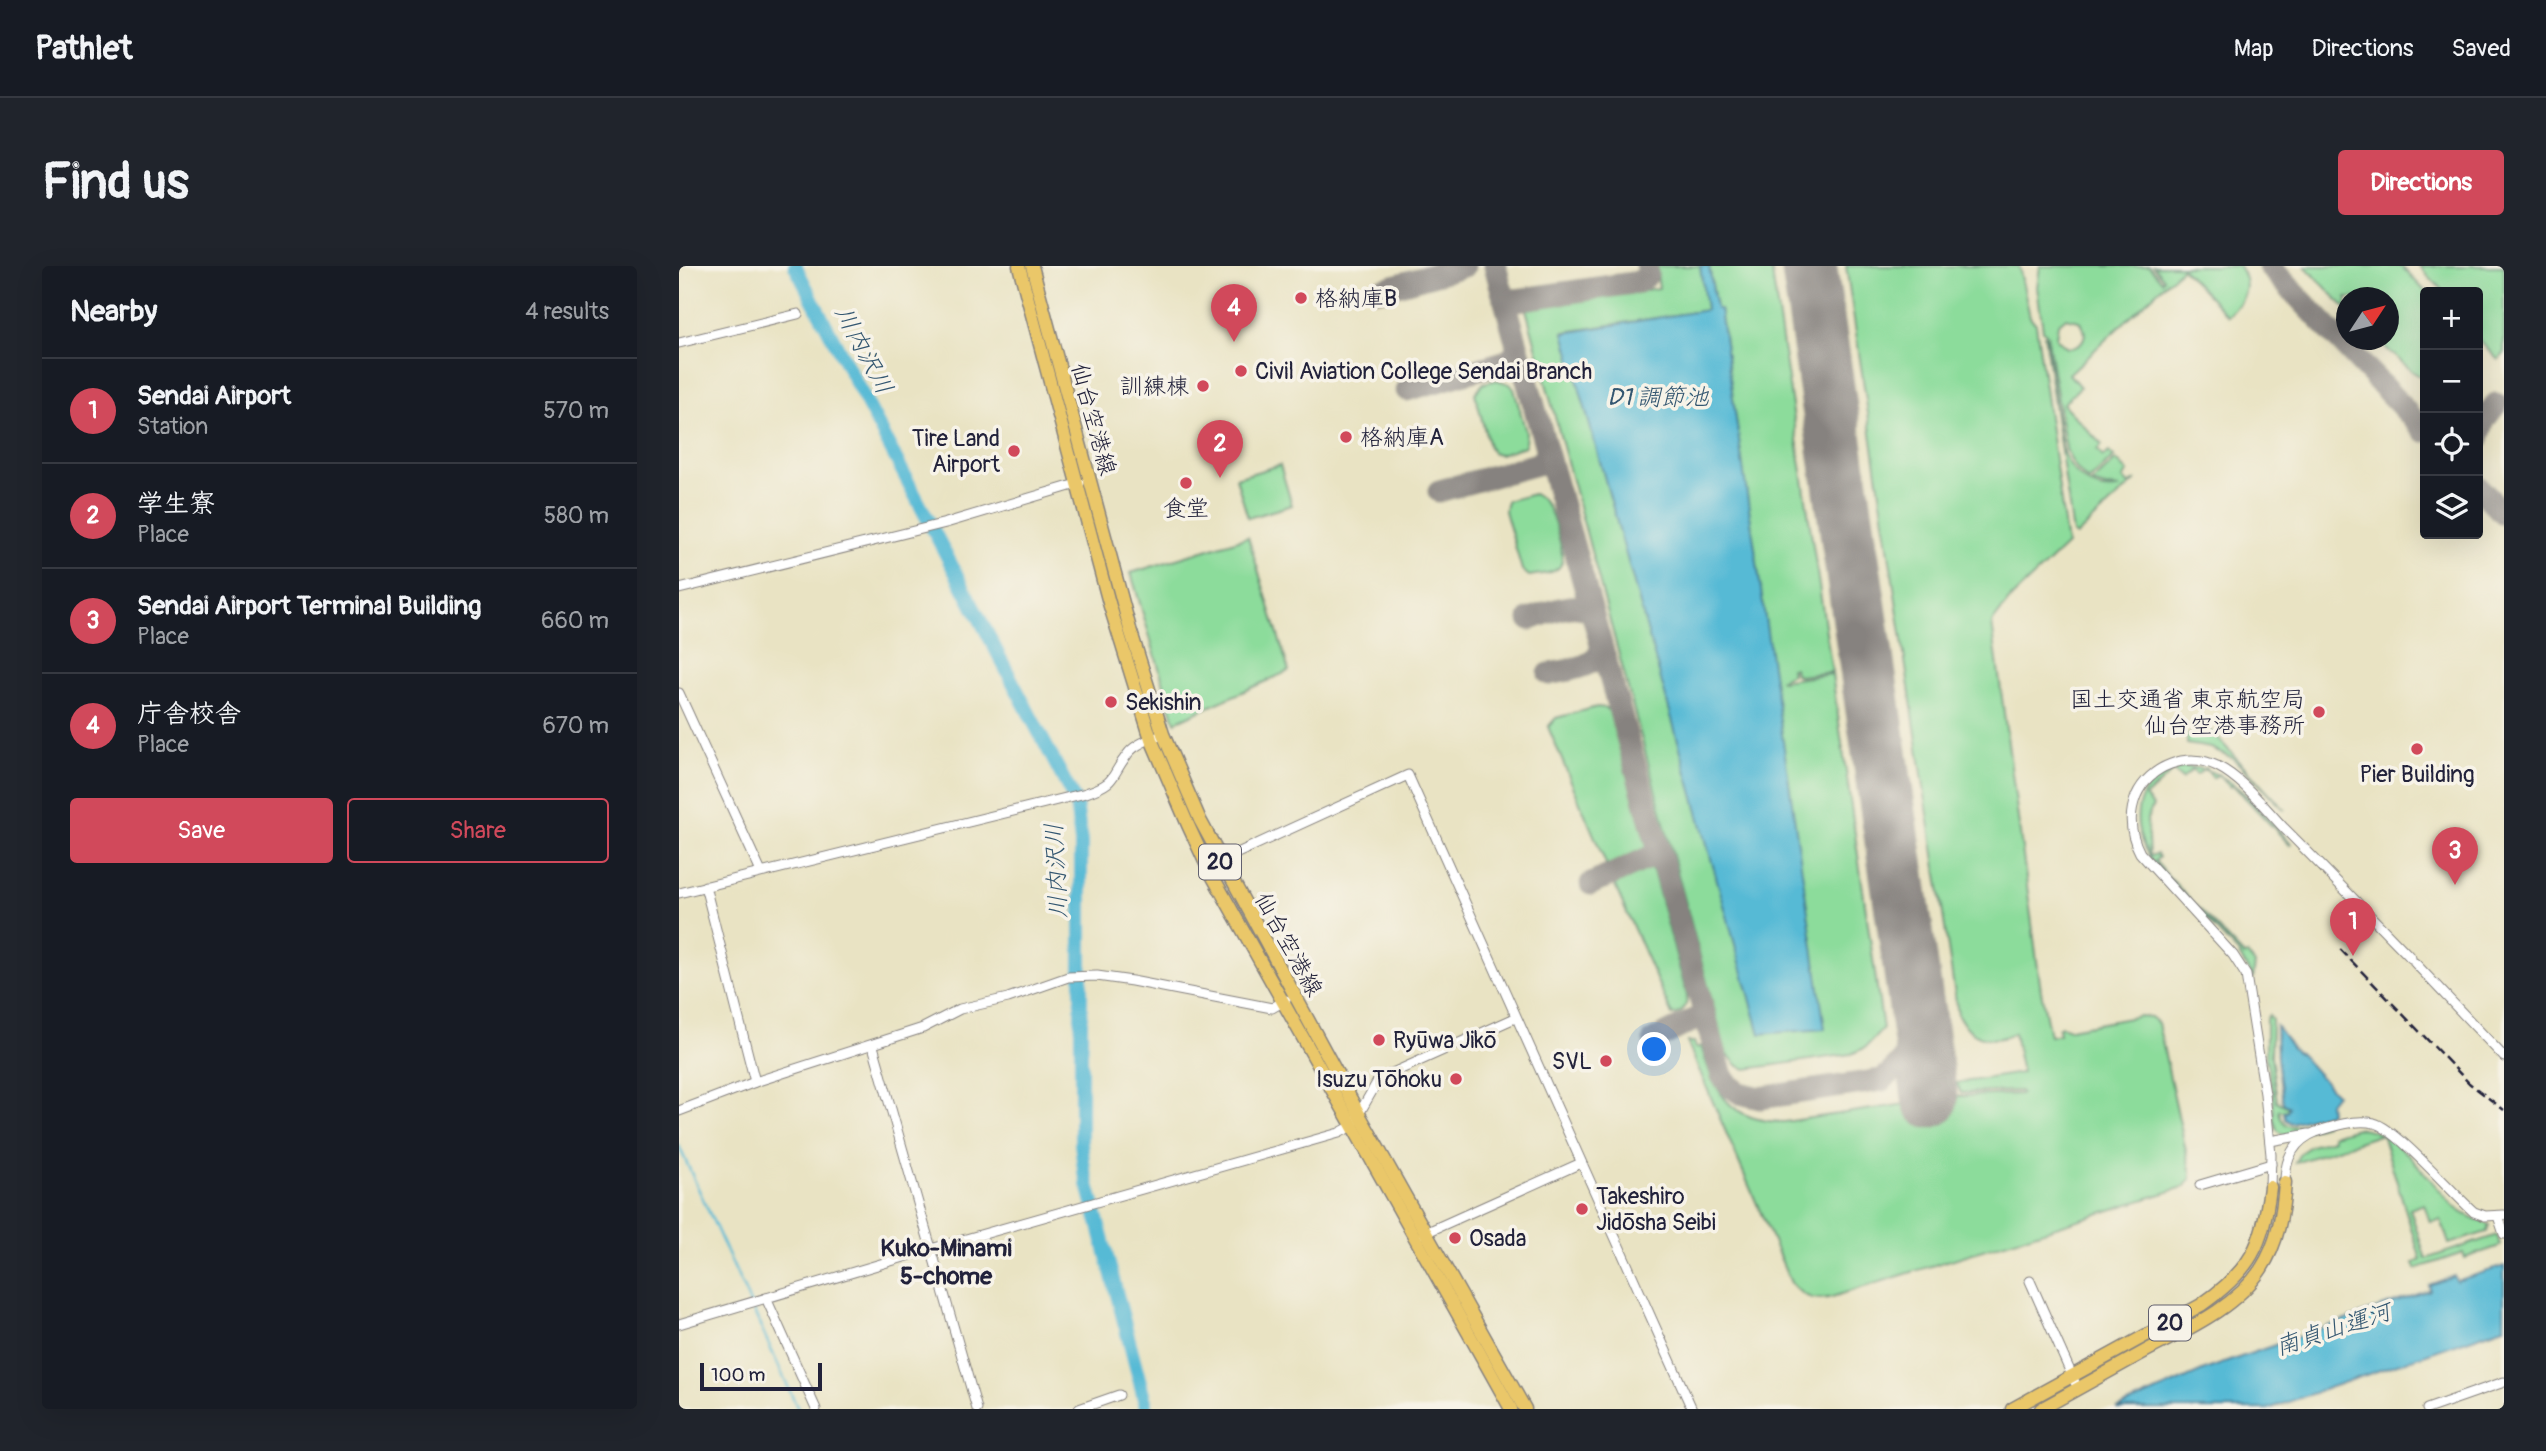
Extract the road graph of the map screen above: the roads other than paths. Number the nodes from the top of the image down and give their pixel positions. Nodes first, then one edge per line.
1 (1019, 266) edge
2 (1032, 266) edge
3 (798, 314) dead end
4 (679, 343) edge
5 (1083, 482) junction
6 (679, 589) edge
7 (679, 693) edge
8 (1157, 736) junction
9 (1220, 861) junction
10 (761, 872) junction
11 (705, 886) junction
12 (679, 893) edge
13 (1289, 999) junction
14 (1515, 1018) junction
15 (873, 1046) junction
16 (2504, 1057) edge
17 (754, 1082) junction
18 (679, 1111) edge
19 (1356, 1120) junction
20 (2314, 1133) junction
21 (2270, 1141) junction
22 (1581, 1163) junction
23 (2271, 1164) junction
24 (2285, 1182) joint
25 (2200, 1185) dead end
26 (2270, 1186) joint
27 (2501, 1215) edge
28 (2262, 1230) junction
29 (2504, 1234) edge
30 (1421, 1235) junction
31 (2276, 1236) junction
32 (931, 1249) junction
33 (2030, 1282) dead end
34 (2240, 1284) junction
35 (763, 1299) junction
36 (679, 1324) edge
37 (2504, 1382) edge
38 (2074, 1383) junction
39 (1119, 1395) dead end
40 (816, 1409) edge
41 (977, 1409) edge
42 (1079, 1409) edge
43 (1511, 1409) edge
44 (1525, 1409) edge
45 (1692, 1409) edge
46 (2012, 1409) edge
47 (2041, 1409) edge
48 (2427, 1409) edge

1 - 5 main road, 仙台空港線 / 20
2 - 5 main road, 仙台空港線 / 20
3 - 4 street
5 - 6 street
5 - 8 main road, 仙台空港線 / 20
7 - 10 street
8 - 9 main road, 仙台空港線 / 20
8 - 10 street
8 - 13 main road, 仙台空港線 / 20
9 - 13 main road, 仙台空港線 / 20
9 - 14 street
10 - 11 street
11 - 12 street
11 - 17 street
13 - 15 street
13 - 19 main road, 仙台空港線 / 20
14 - 19 street
14 - 22 street
15 - 17 street
15 - 32 street
16 - 21 street
17 - 18 street
19 - 30 main road, 仙台空港線 / 20
19 - 32 street
20 - 21 street
20 - 24 street
20 - 27 street
21 - 23 street
22 - 30 street
22 - 45 street
23 - 25 street
23 - 26 street
24 - 31 main road, 20
26 - 28 main road, 20
27 - 29 street
28 - 31 street
28 - 34 main road, 20
30 - 43 main road, 仙台空港線 / 20
30 - 44 main road, 仙台空港線 / 20
31 - 34 main road, 20
32 - 35 street
32 - 41 street
33 - 38 street
34 - 38 main road, 20
35 - 36 street
35 - 40 street
37 - 48 street
38 - 46 main road, 20
38 - 47 main road, 20
39 - 42 street

